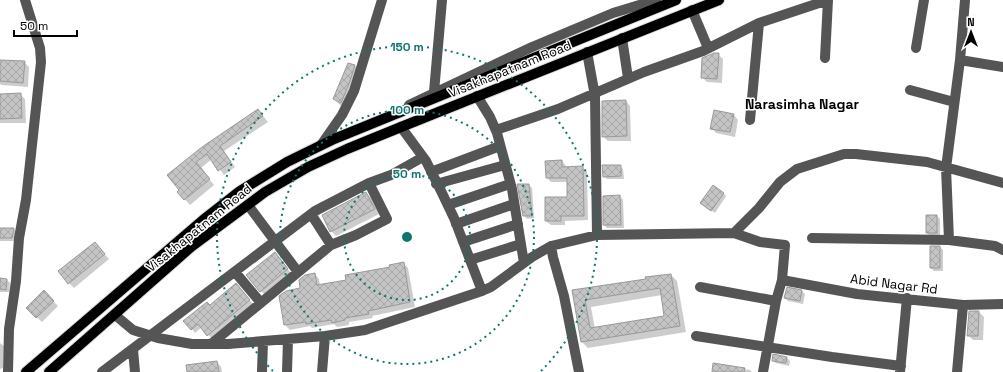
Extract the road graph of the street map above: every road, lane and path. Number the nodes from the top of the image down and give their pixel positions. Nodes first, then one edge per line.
1 (25, 0) edge
2 (382, 0) edge
3 (442, 0) edge
4 (656, 0) edge
5 (676, 0) edge
6 (719, 0) edge
7 (828, 0) edge
8 (924, 0) edge
9 (965, 0) edge
10 (692, 10) junction
11 (759, 23) junction
12 (622, 38) junction
13 (708, 48) junction
14 (916, 48) dead end
15 (587, 52) junction
16 (825, 58) dead end
17 (960, 60) junction
18 (1003, 67) edge
19 (628, 78) junction
20 (910, 90) dead end
21 (434, 92) junction
22 (595, 92) junction
23 (477, 96) junction
24 (954, 102) junction
25 (750, 120) dead end
26 (377, 121) junction
27 (401, 127) junction
28 (496, 130) junction
29 (321, 145) junction
30 (500, 146) junction
31 (423, 157) junction
32 (505, 166) junction
33 (946, 168) junction
34 (431, 172) junction
35 (369, 183) junction
36 (1003, 183) edge
37 (436, 184) junction
38 (510, 184) junction
39 (514, 204) junction
40 (248, 205) junction
41 (448, 205) junction
42 (311, 214) junction
43 (456, 224) junction
44 (518, 224) junction
45 (734, 233) junction
46 (597, 235) junction
47 (812, 238) dead end
48 (949, 240) junction
49 (276, 241) junction
50 (463, 242) junction
51 (521, 244) junction
52 (331, 245) junction
53 (551, 246) junction
54 (1003, 250) edge
55 (470, 260) junction
56 (524, 263) junction
57 (235, 272) junction
58 (298, 272) junction
59 (782, 280) junction
60 (700, 287) dead end
61 (482, 291) junction
62 (907, 298) junction
63 (776, 302) junction
64 (261, 303) junction
65 (1003, 304) edge
66 (963, 305) junction
67 (115, 315) junction
68 (151, 336) junction
69 (325, 336) junction
70 (696, 336) dead end
71 (288, 339) junction
72 (263, 341) junction
73 (211, 344) junction
74 (768, 347) junction
75 (133, 350) junction
76 (29, 369) edge
77 (901, 369) edge
78 (8, 372) edge
79 (20, 372) edge
80 (49, 372) edge
81 (102, 372) edge
82 (135, 372) edge
83 (262, 372) edge
84 (287, 372) edge
85 (322, 372) edge
86 (579, 372) edge
87 (763, 372) edge
88 (957, 372) edge

1 - 78 street
2 - 29 street
3 - 21 street
4 - 21 street
5 - 26 main road
6 - 10 main road, Visakhapatnam Road
7 - 11 street
7 - 16 street
8 - 14 street
9 - 17 street
10 - 12 main road, Visakhapatnam Road
10 - 13 street
11 - 13 street
11 - 25 street
12 - 15 main road, Visakhapatnam Road
12 - 19 street
13 - 19 street
15 - 22 street
15 - 23 main road, Visakhapatnam Road
17 - 18 street
17 - 24 street
19 - 22 street
20 - 24 street
21 - 26 street
22 - 28 street
22 - 46 street
23 - 27 main road, Visakhapatnam Road
23 - 28 street
24 - 33 street
26 - 29 main road
27 - 31 street
27 - 40 main road, Visakhapatnam Road
28 - 30 street
29 - 76 main road
30 - 32 street
30 - 34 street
31 - 34 street
31 - 35 street
32 - 37 street
32 - 38 street
33 - 36 street
33 - 45 street
33 - 48 street
34 - 37 street
35 - 42 street
35 - 52 street
37 - 41 street
38 - 39 street
38 - 41 street
39 - 43 street
39 - 44 street
40 - 49 street
40 - 67 main road, Visakhapatnam Road
41 - 43 street
42 - 49 street
42 - 52 street
43 - 50 street
44 - 50 street
44 - 51 street
45 - 46 street
45 - 59 street
46 - 53 street
47 - 48 street
48 - 54 street
49 - 57 street
49 - 58 street
50 - 55 street
51 - 55 street
51 - 56 street
52 - 58 street
53 - 56 street
53 - 86 street
55 - 61 street
56 - 61 street
57 - 64 street
57 - 68 street
58 - 64 street
59 - 62 street, Abid Nagar Rd
59 - 63 street
60 - 63 street
61 - 69 street
62 - 66 street, Abid Nagar Rd
62 - 77 street
63 - 74 street
64 - 73 street
65 - 66 street, Abid Nagar Rd
66 - 88 street
67 - 68 street
67 - 80 main road, Visakhapatnam Road
68 - 73 street
68 - 75 street
69 - 71 street
69 - 85 street
70 - 74 street
71 - 72 street
71 - 84 street
72 - 73 street
72 - 83 street
74 - 77 street
74 - 87 street
75 - 81 street
75 - 82 street
76 - 79 street

